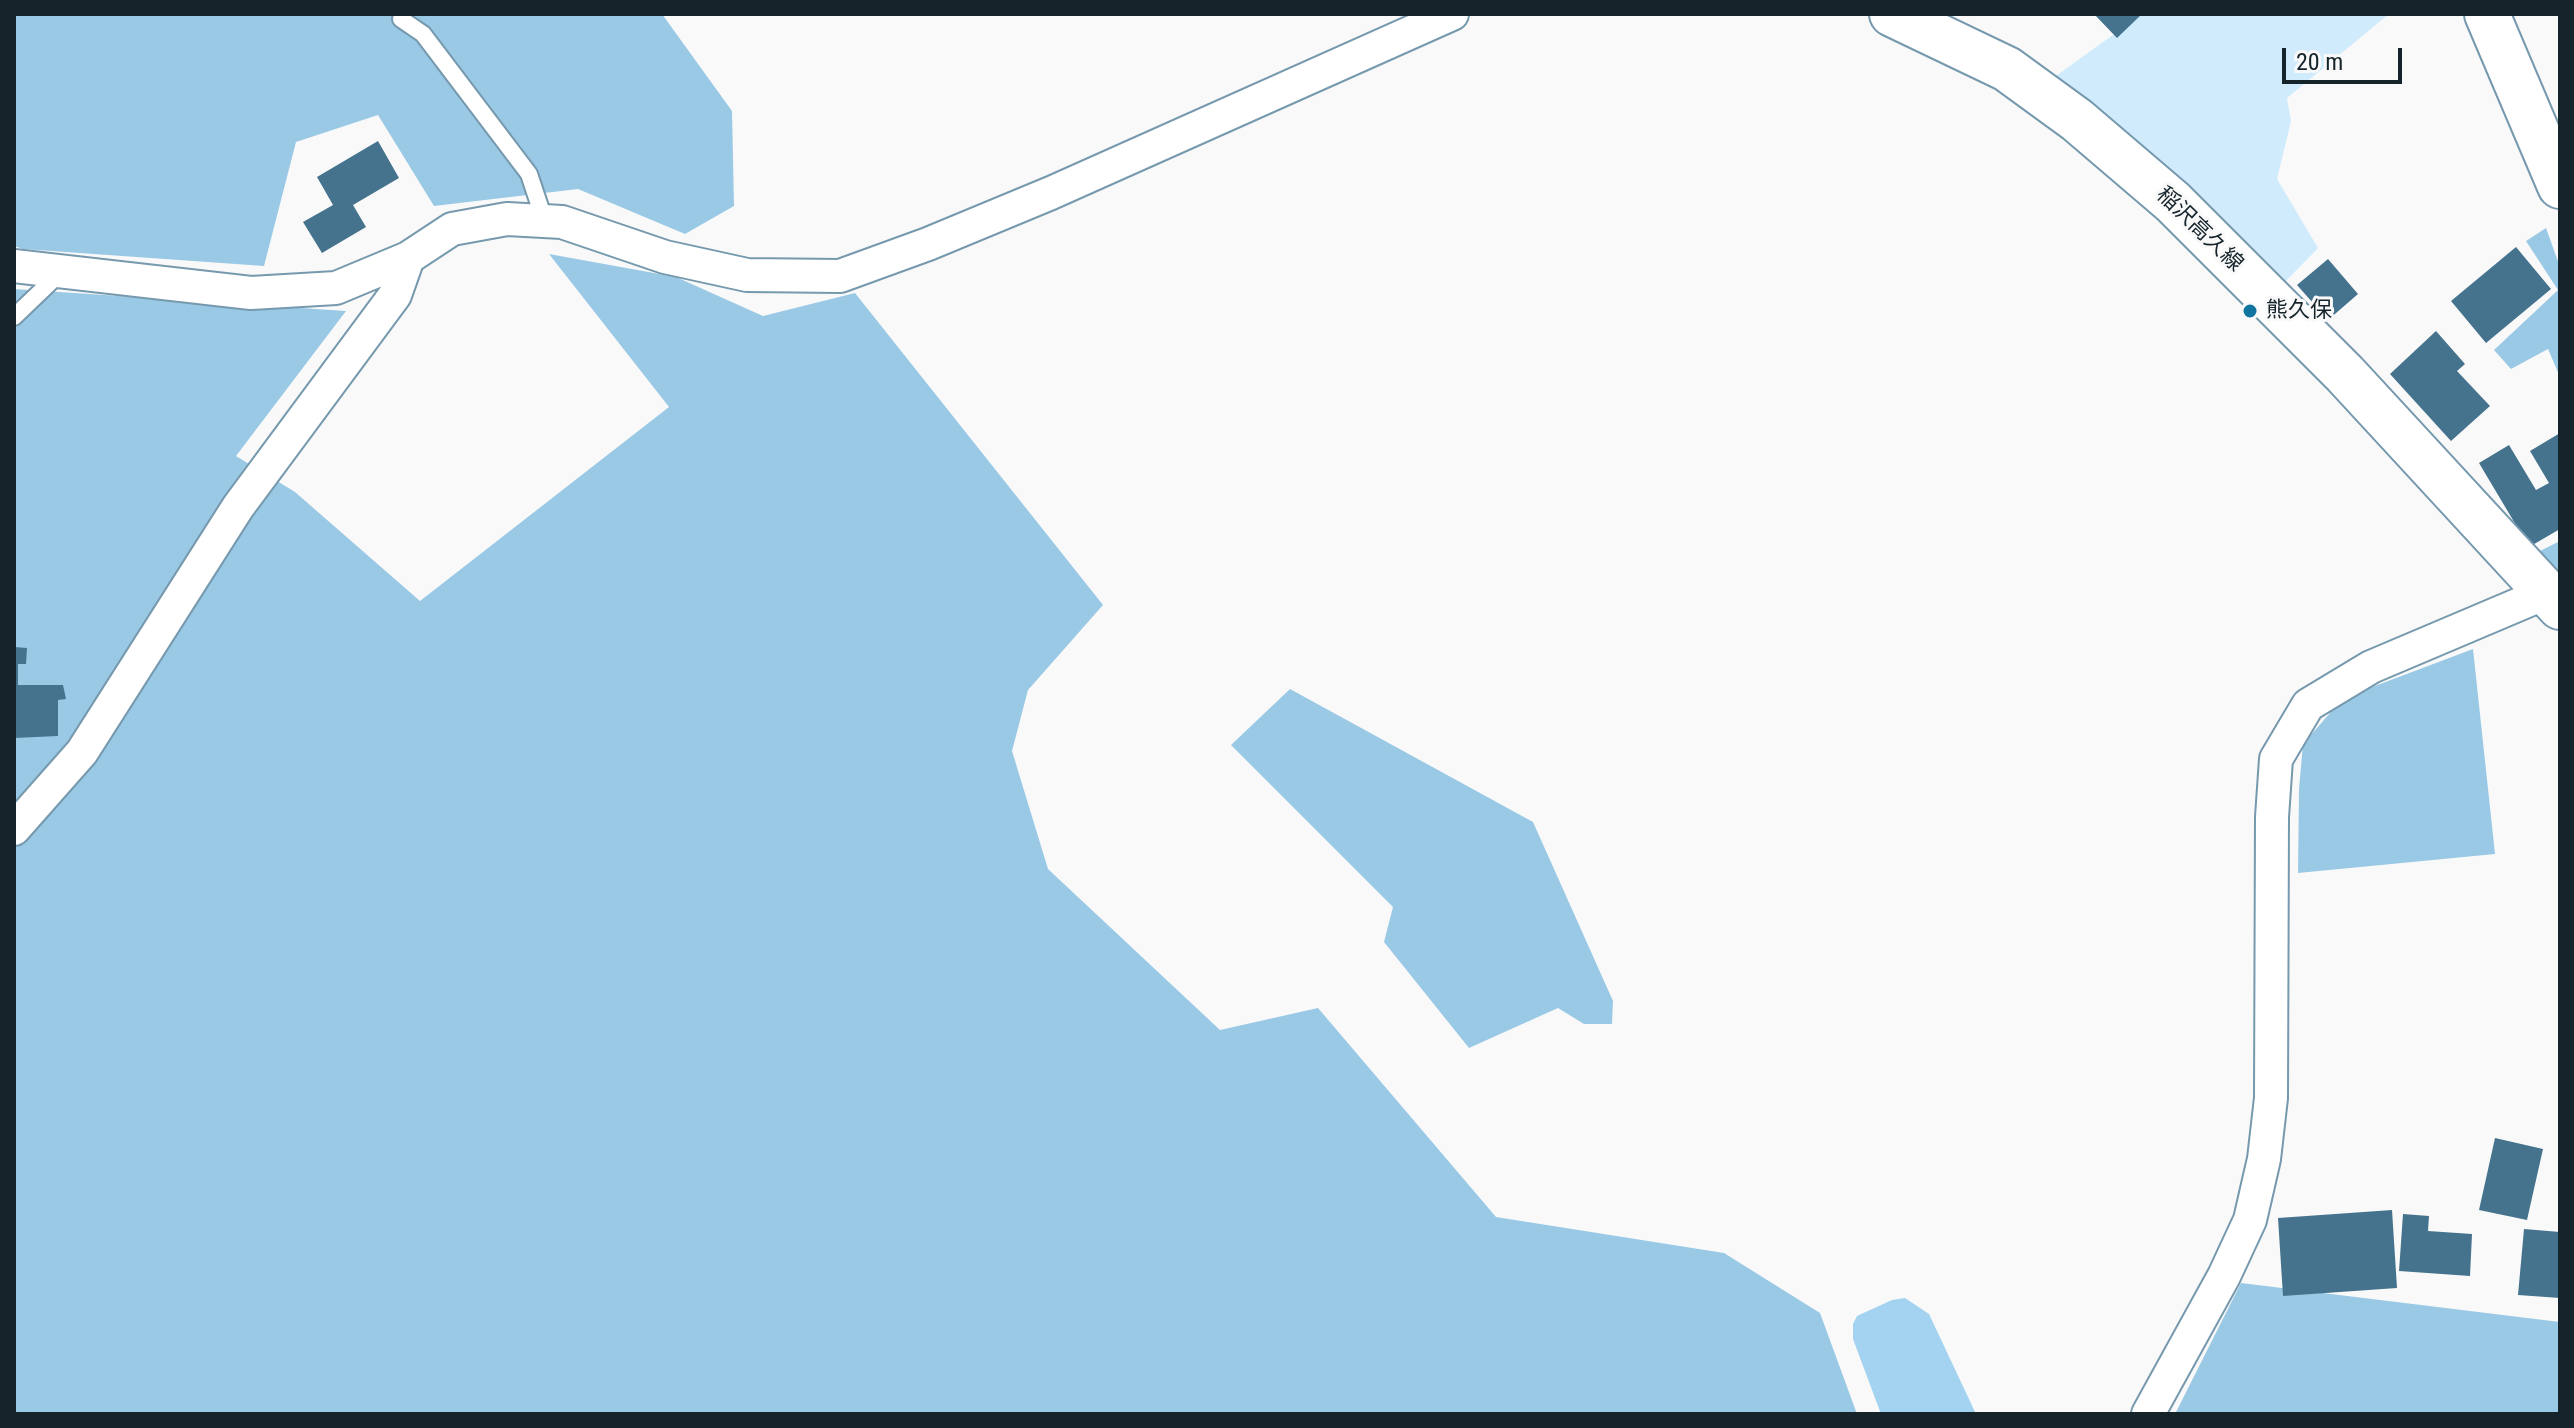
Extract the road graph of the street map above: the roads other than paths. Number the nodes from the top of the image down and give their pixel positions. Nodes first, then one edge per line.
1 (1452, 14) edge
2 (1892, 14) edge
3 (2487, 14) edge
4 (401, 19) dead end
5 (2560, 186) edge
6 (545, 222) junction
7 (408, 258) junction
8 (14, 266) edge
9 (61, 272) junction
10 (14, 317) edge
11 (2554, 600) edge
12 (14, 829) edge
13 (2148, 1414) edge

1 - 6 street
2 - 11 main road, 稲沢高久線
3 - 5 main road
4 - 6 lane
6 - 7 street
7 - 9 street
7 - 12 street
8 - 9 street
9 - 10 lane
11 - 13 street

